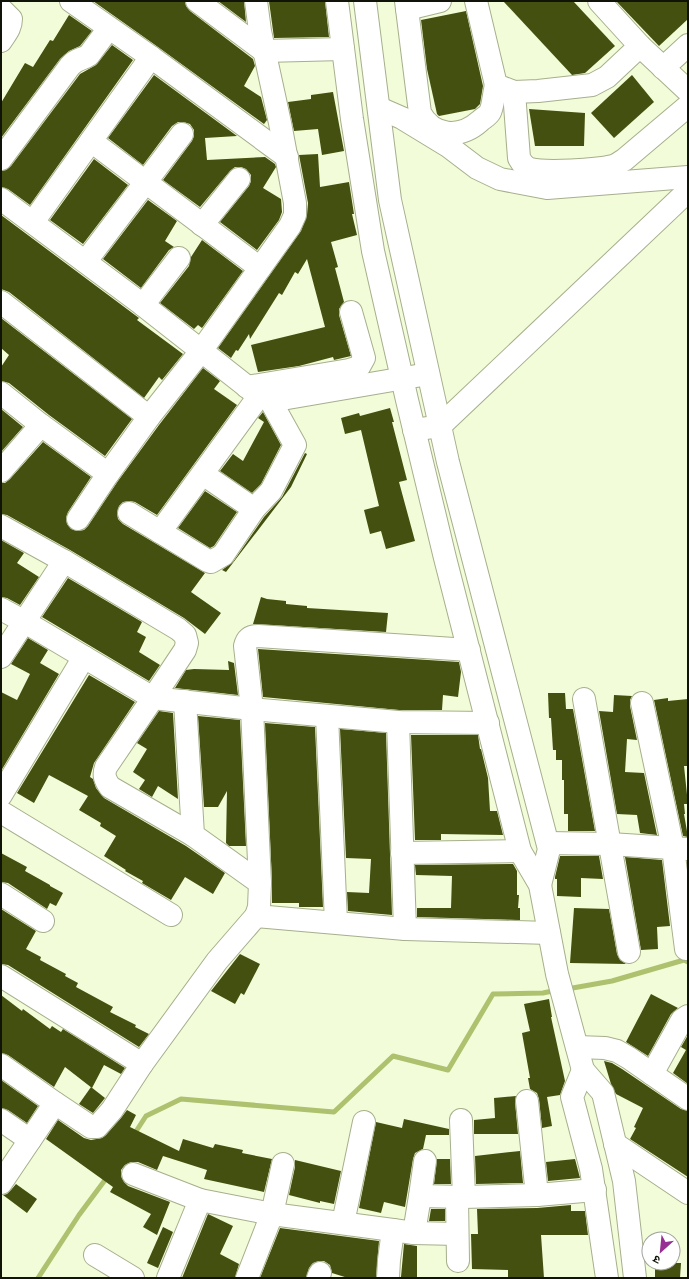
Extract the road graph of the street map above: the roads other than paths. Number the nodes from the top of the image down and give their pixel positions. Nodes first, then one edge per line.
1 (71, 1) edge
2 (197, 1) edge
3 (256, 1) edge
4 (337, 1) edge
5 (365, 1) edge
6 (440, 1) edge
7 (476, 1) edge
8 (599, 1) edge
9 (407, 5) edge
10 (1, 9) edge
11 (109, 28) junction
12 (1, 41) edge
13 (688, 45) edge
14 (640, 46) junction
15 (343, 49) junction
16 (264, 51) junction
17 (151, 57) junction
18 (663, 68) junction
19 (505, 89) junction
20 (688, 92) edge
21 (688, 106) edge
22 (379, 108) junction
23 (182, 134) dead end
24 (90, 141) junction
25 (287, 157) junction
26 (1, 159) edge
27 (688, 177) edge
28 (239, 179) dead end
29 (145, 182) junction
30 (688, 190) edge
31 (1, 199) edge
32 (32, 222) junction
33 (202, 225) junction
34 (179, 258) dead end
35 (86, 261) junction
36 (260, 268) junction
37 (1, 302) edge
38 (143, 305) junction
39 (351, 312) dead end
40 (201, 351) junction
41 (428, 374) junction
42 (402, 379) junction
43 (1, 393) edge
44 (259, 395) junction
45 (149, 416) junction
46 (41, 424) junction
47 (440, 426) junction
48 (414, 430) junction
49 (1, 472) edge
50 (108, 474) junction
51 (203, 474) junction
52 (254, 509) junction
53 (129, 513) dead end
54 (78, 519) dead end
55 (1, 526) edge
56 (160, 532) junction
57 (64, 560) junction
58 (1, 609) edge
59 (25, 622) junction
60 (469, 650) junction
61 (1, 657) edge
62 (84, 657) junction
63 (153, 698) junction
64 (584, 699) dead end
65 (185, 701) junction
66 (642, 703) dead end
67 (252, 709) junction
68 (327, 716) junction
69 (398, 722) junction
70 (488, 723) junction
71 (1, 795) edge
72 (1, 812) edge
73 (193, 835) junction
74 (548, 843) junction
75 (610, 844) junction
76 (681, 849) edge
77 (520, 851) junction
78 (402, 853) junction
79 (260, 883) junction
80 (540, 885) junction
81 (1, 894) edge
82 (171, 915) dead end
83 (256, 916) junction
84 (44, 921) dead end
85 (336, 922) junction
86 (405, 929) junction
87 (549, 933) junction
88 (686, 949) dead end
89 (629, 952) dead end
90 (1, 976) edge
91 (688, 1016) edge
92 (577, 1047) junction
93 (142, 1064) junction
94 (1, 1065) edge
95 (583, 1070) junction
96 (652, 1074) junction
97 (688, 1099) edge
98 (527, 1101) dead end
99 (55, 1103) junction
100 (1, 1120) edge
101 (461, 1120) dead end
102 (364, 1122) dead end
103 (30, 1140) junction
104 (615, 1144) junction
105 (425, 1162) dead end
106 (283, 1164) dead end
107 (133, 1174) dead end
108 (1, 1183) edge
109 (595, 1190) junction
110 (688, 1193) edge
111 (537, 1195) junction
112 (420, 1196) junction
113 (460, 1198) junction
114 (200, 1200) junction
115 (272, 1214) junction
116 (343, 1223) junction
117 (403, 1232) junction
118 (457, 1234) junction
119 (95, 1256) dead end
120 (458, 1261) dead end
121 (134, 1278) edge
122 (168, 1278) edge
123 (247, 1278) edge
124 (388, 1278) edge
125 (607, 1278) edge
126 (635, 1278) edge

1 - 11 street
2 - 16 street
3 - 16 street
4 - 15 street
5 - 22 street
6 - 9 street
7 - 19 street
8 - 14 street
9 - 19 street
10 - 12 street
11 - 17 street
11 - 26 street
13 - 18 street
14 - 18 street
14 - 19 street
15 - 16 street
15 - 42 street
16 - 25 street
17 - 24 street
17 - 25 street
18 - 20 street
19 - 21 street
22 - 27 street
22 - 41 street
23 - 29 street
24 - 29 street
24 - 32 street
25 - 36 street
28 - 33 street
29 - 33 street
29 - 35 street
30 - 47 street
31 - 32 street
32 - 35 street
33 - 36 street
34 - 38 street
35 - 38 street
36 - 40 street
37 - 45 street
38 - 40 street
39 - 44 street
40 - 44 street
40 - 45 street
41 - 42 street
41 - 47 street
42 - 44 street
42 - 48 street
43 - 46 street
44 - 51 street
44 - 52 street
45 - 50 street
46 - 49 street
46 - 50 street
47 - 48 street
47 - 74 street
48 - 60 street
50 - 54 street
51 - 52 street
51 - 56 street
52 - 56 street
53 - 56 street
55 - 57 street
57 - 59 street
57 - 63 street
58 - 59 street
59 - 61 street
59 - 62 street
60 - 67 street
60 - 70 street
62 - 63 street
62 - 71 street
63 - 65 street
63 - 73 street
64 - 75 street
65 - 67 street
65 - 73 street
66 - 76 street
67 - 68 street
67 - 79 street
68 - 69 street
68 - 85 street
69 - 70 street
69 - 78 street
70 - 77 street
72 - 82 street
73 - 79 street
74 - 75 street
74 - 80 street
75 - 76 street
75 - 89 street
76 - 88 street
77 - 78 street
77 - 80 street
78 - 86 street
79 - 83 street
80 - 87 street
81 - 84 street
83 - 85 street
83 - 93 street
85 - 86 street
86 - 87 street
87 - 92 street
90 - 93 street
91 - 96 street
92 - 95 street
92 - 96 street
93 - 99 street
94 - 99 street
95 - 104 street
95 - 109 street
96 - 97 street
98 - 111 street
99 - 103 street
100 - 103 street
101 - 113 street
102 - 116 street
103 - 108 street
104 - 110 street
104 - 126 street
105 - 112 street
106 - 115 street
107 - 114 street
109 - 111 street
109 - 125 street
111 - 113 street
112 - 113 street
112 - 117 street
113 - 118 street
114 - 115 street
114 - 122 street
115 - 116 street
115 - 123 street
116 - 117 street
117 - 118 street
117 - 124 street
118 - 120 street
119 - 121 street

